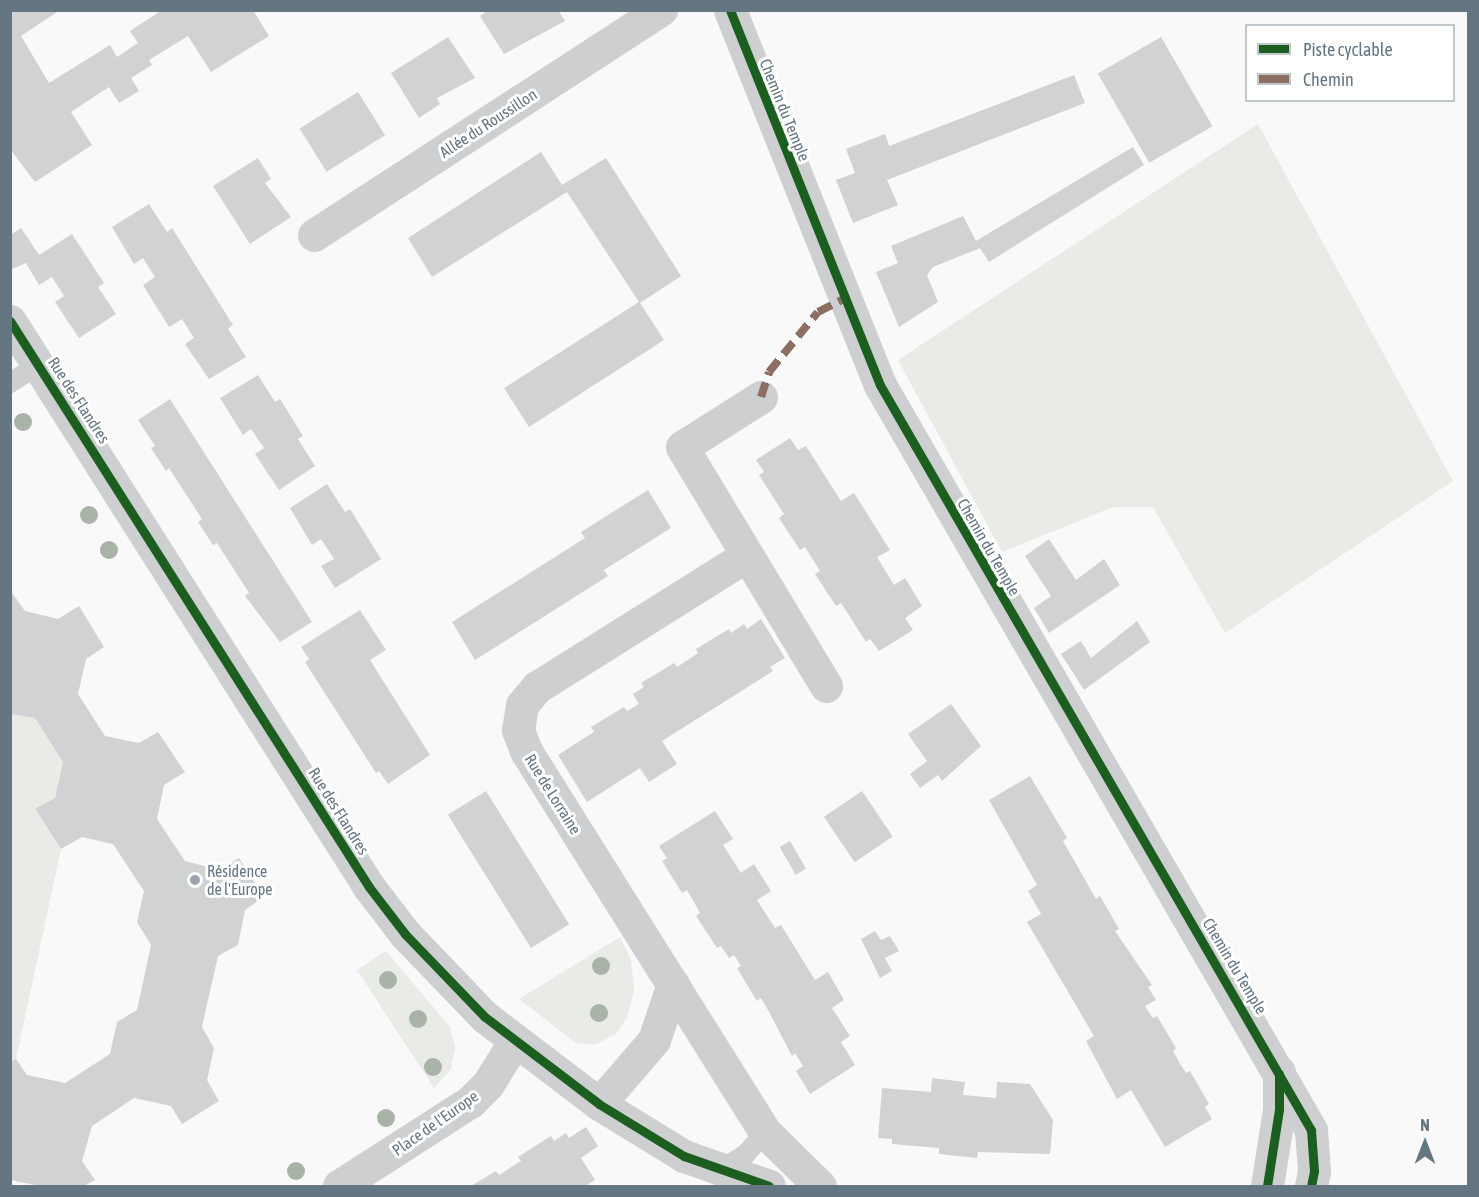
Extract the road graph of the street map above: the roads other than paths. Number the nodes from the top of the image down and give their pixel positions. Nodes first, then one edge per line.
1 (662, 10) edge
2 (730, 10) edge
3 (314, 235) dead end
4 (10, 321) edge
5 (39, 364) junction
6 (10, 383) edge
7 (761, 397) dead end
8 (746, 556) junction
9 (826, 686) dead end
10 (673, 984) junction
11 (706, 1038) junction
12 (654, 1040) junction
13 (514, 1042) junction
14 (1279, 1071) junction
15 (599, 1104) junction
16 (765, 1132) junction
17 (719, 1171) junction
18 (339, 1186) edge
19 (769, 1186) edge
20 (820, 1186) edge
21 (1262, 1186) edge
22 (1304, 1186) edge
23 (1311, 1186) edge

1 - 3 street, Allée du Roussillon
2 - 14 street, Chemin du Temple
4 - 5 street, Rue des Flandres
5 - 6 lane
5 - 13 street, Rue des Flandres
7 - 8 street
8 - 9 street
8 - 10 street, Rue de Lorraine
10 - 11 street, Rue de Lorraine
10 - 12 street
11 - 12 street
11 - 16 street, Rue de Lorraine
12 - 15 street
13 - 15 street, Rue des Flandres
13 - 18 street, Place de l'Europe
14 - 21 street, Chemin du Temple
14 - 23 street, Chemin du Temple
15 - 17 street, Rue des Flandres
16 - 17 lane
16 - 20 street, Rue de Lorraine
17 - 19 street, Rue des Flandres
21 - 22 street, Chemin du Temple

